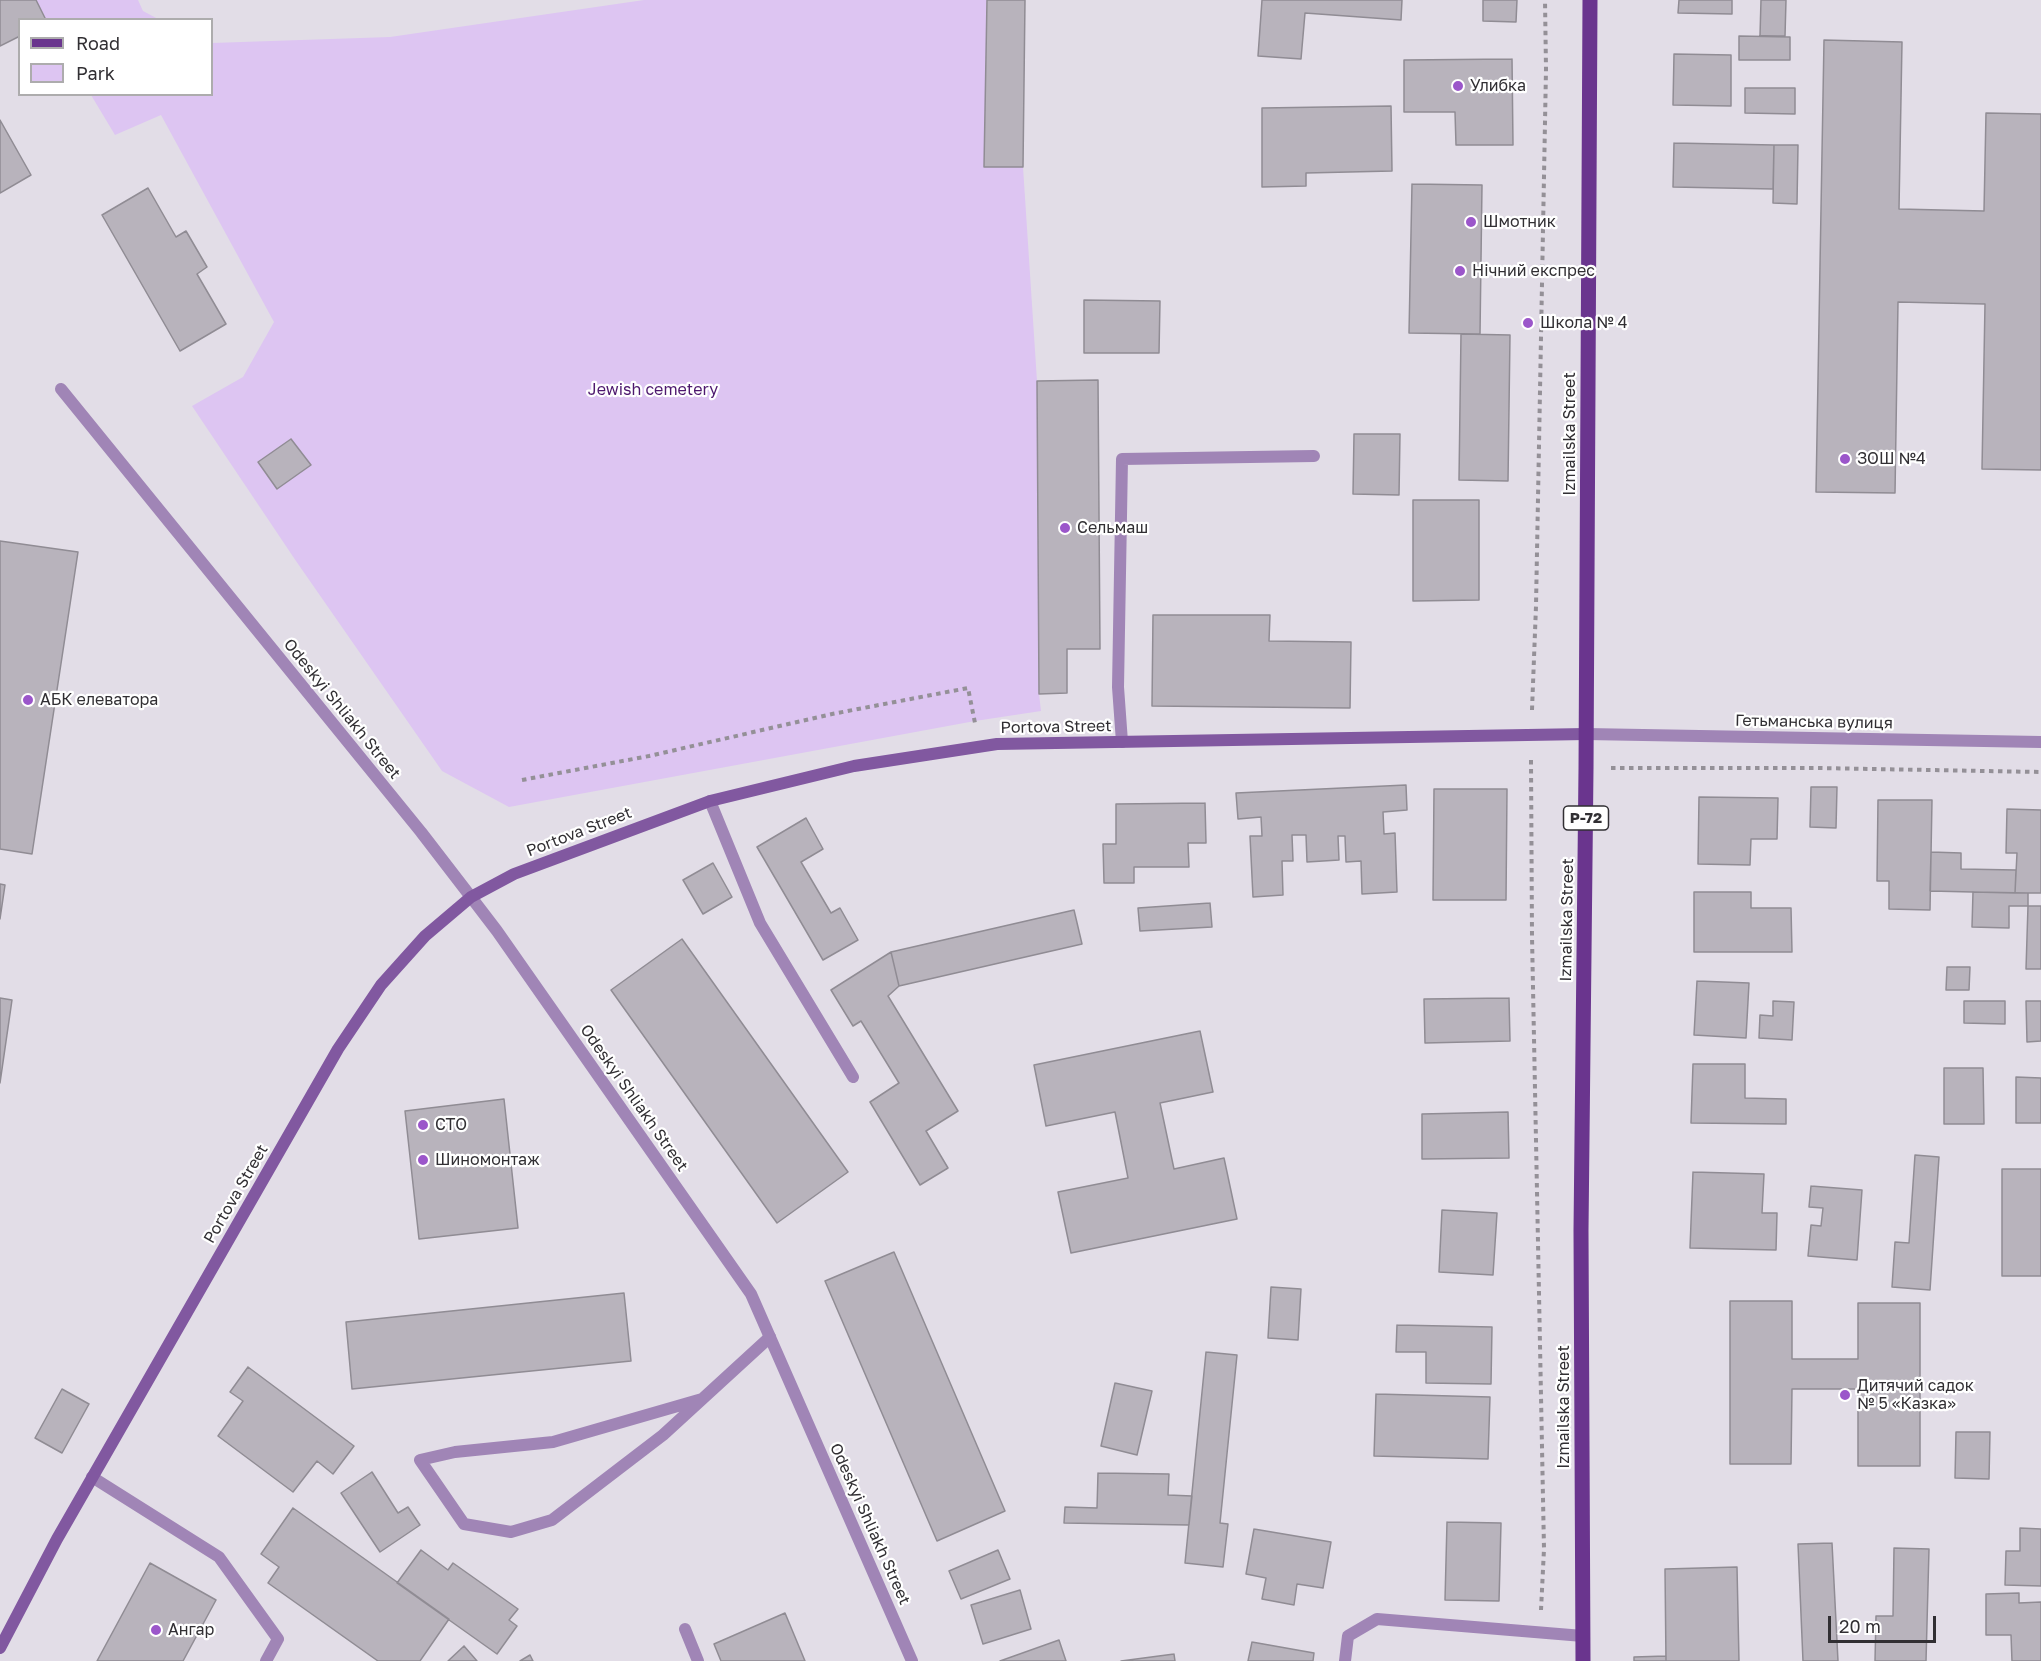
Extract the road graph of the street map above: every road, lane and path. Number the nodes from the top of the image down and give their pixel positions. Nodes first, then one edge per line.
1 (1545, 0) edge
2 (1590, 0) edge
3 (61, 389) dead end
4 (1314, 456) dead end
5 (1586, 734) junction
6 (1531, 735) junction
7 (1122, 742) junction
8 (2041, 742) edge
9 (980, 747) junction
10 (1586, 768) junction
11 (2041, 772) edge
12 (522, 780) dead end
13 (710, 801) junction
14 (471, 897) junction
15 (853, 1077) dead end
16 (770, 1337) junction
17 (702, 1399) junction
18 (92, 1477) junction
19 (685, 1629) dead end
20 (1539, 1632) junction
21 (1583, 1636) junction
22 (0, 1648) edge
23 (266, 1661) edge
24 (698, 1661) edge
25 (912, 1661) edge
26 (1345, 1661) edge
27 (1583, 1661) edge

1 - 6 path
2 - 5 main road, Izmailska Street / Р-72
3 - 14 street, Odeskyi Shliakh Street
4 - 7 street
5 - 6 main road, Portova Street
5 - 8 street, Гетьманська вулиця
5 - 10 main road, Izmailska Street / Р-72
6 - 7 main road, Portova Street
6 - 20 path
7 - 9 main road, Portova Street
9 - 12 path
9 - 13 main road, Portova Street
10 - 11 path
10 - 21 main road, Izmailska Street / Р-72
13 - 14 main road, Portova Street
13 - 15 street
14 - 16 street, Odeskyi Shliakh Street
14 - 18 main road, Portova Street
16 - 17 street
16 - 25 street, Odeskyi Shliakh Street
17 - 17 street
18 - 22 main road, Portova Street
18 - 23 street
19 - 24 street
20 - 21 street
20 - 26 street
21 - 27 main road, Izmailska Street / Р-72

